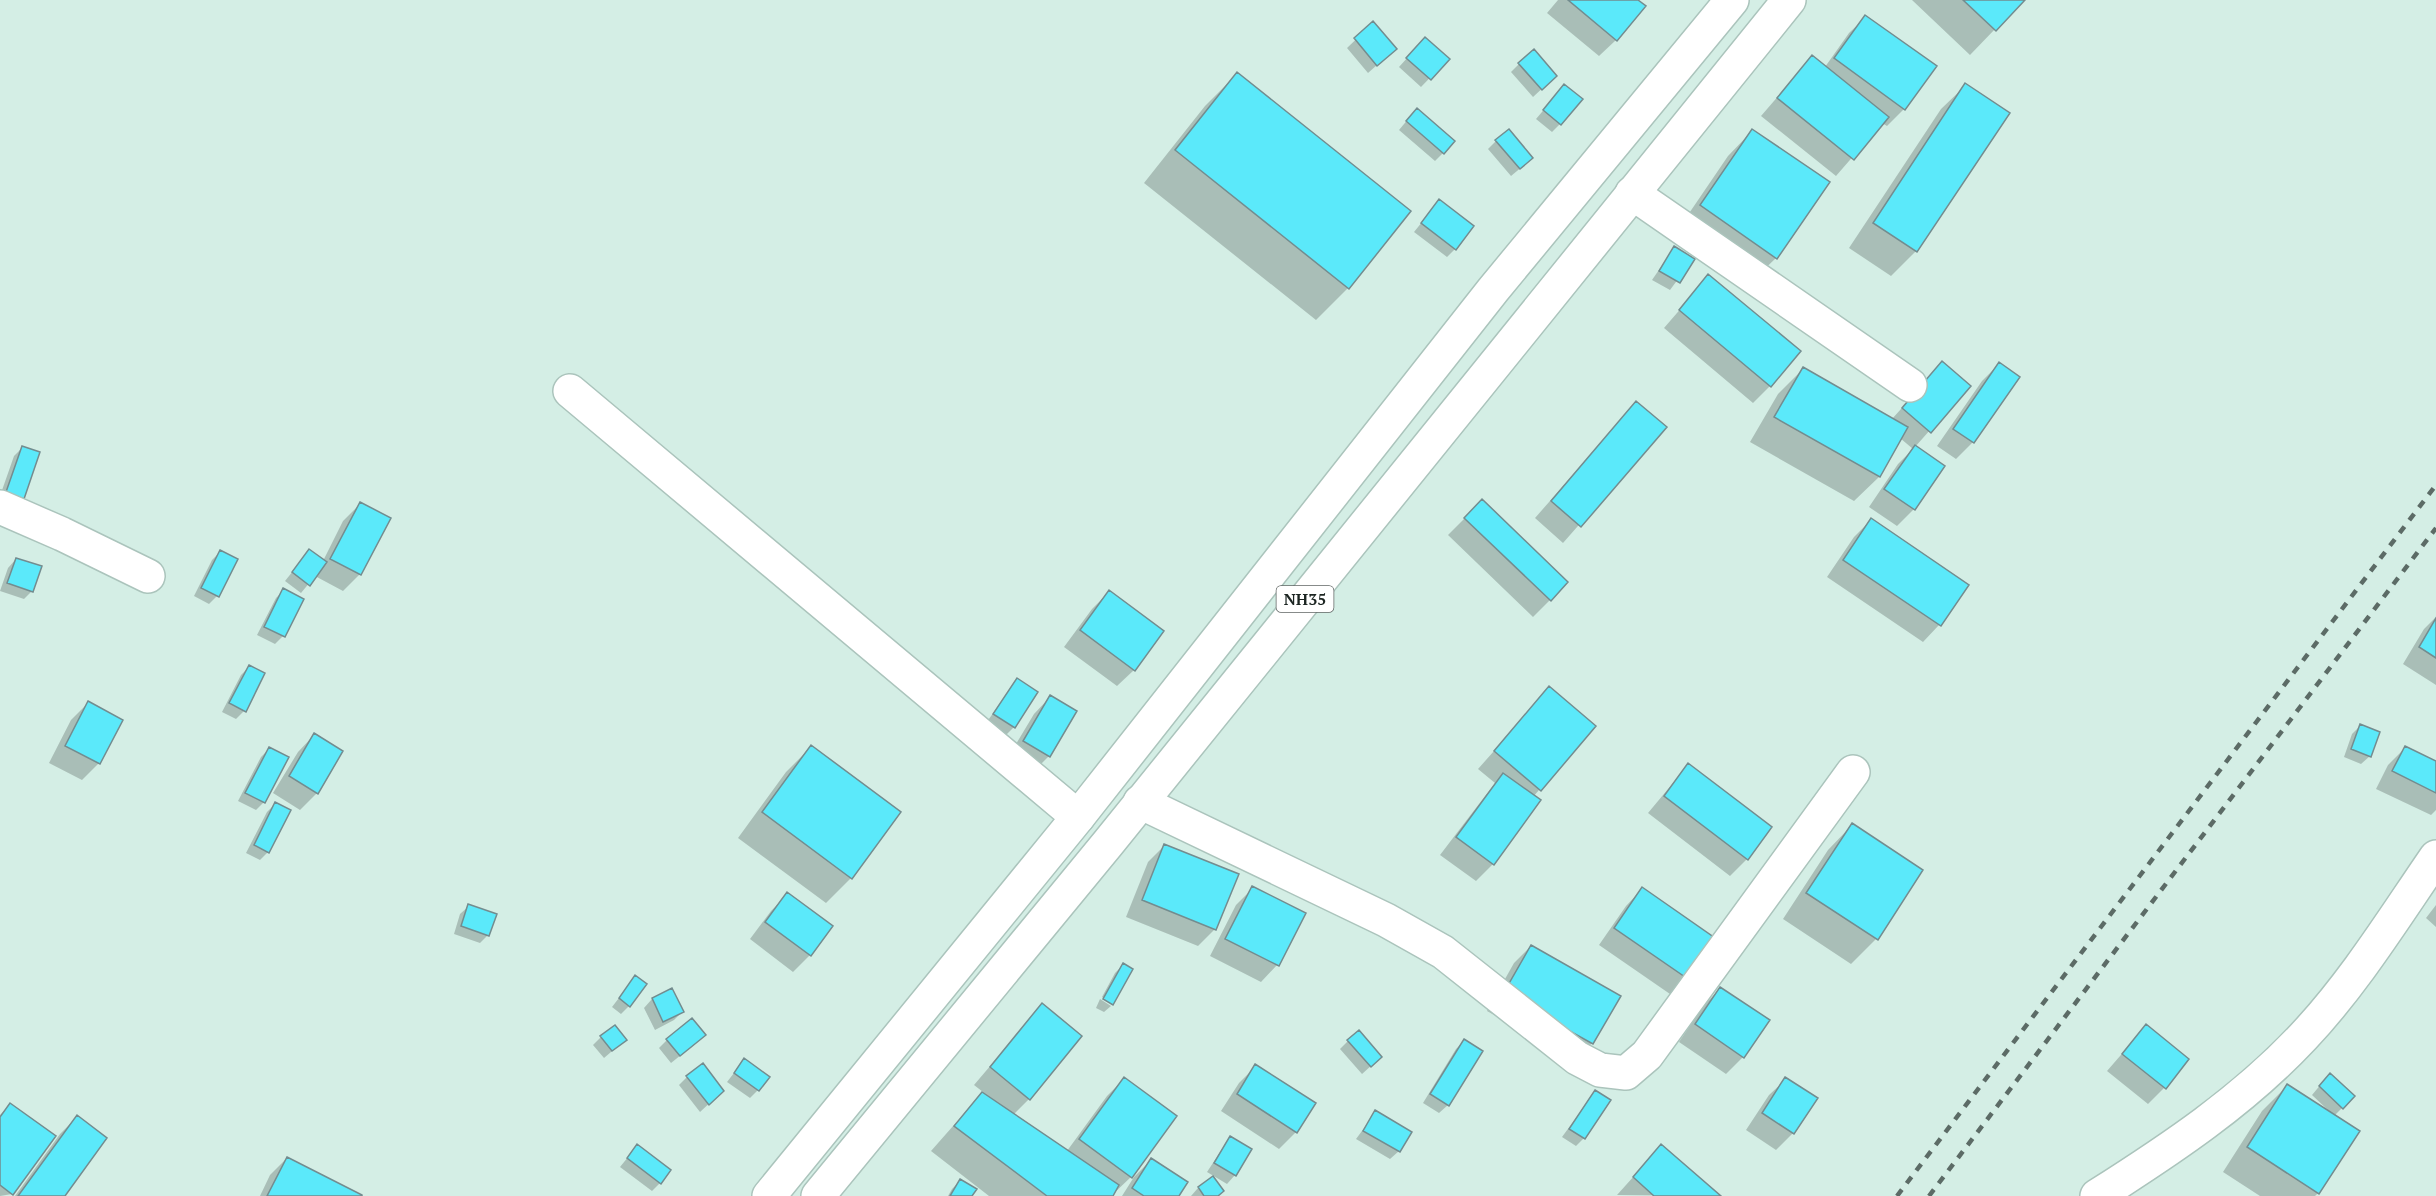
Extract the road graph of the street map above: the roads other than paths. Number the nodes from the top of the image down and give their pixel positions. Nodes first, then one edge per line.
1 (1732, 0) edge
2 (1789, 0) edge
3 (1632, 194) junction
4 (1910, 385) dead end
5 (570, 391) dead end
6 (0, 507) edge
7 (148, 576) dead end
8 (1853, 772) dead end
9 (1140, 802) junction
10 (1078, 817) junction
11 (2436, 856) edge
12 (769, 1196) edge
13 (818, 1196) edge
14 (2099, 1196) edge

1 - 10 main road, NH35
2 - 3 main road, NH35
3 - 4 main road
3 - 9 main road, NH35
5 - 10 main road
6 - 7 main road
8 - 9 main road
9 - 13 main road, NH35
10 - 12 main road, NH35
11 - 14 main road

